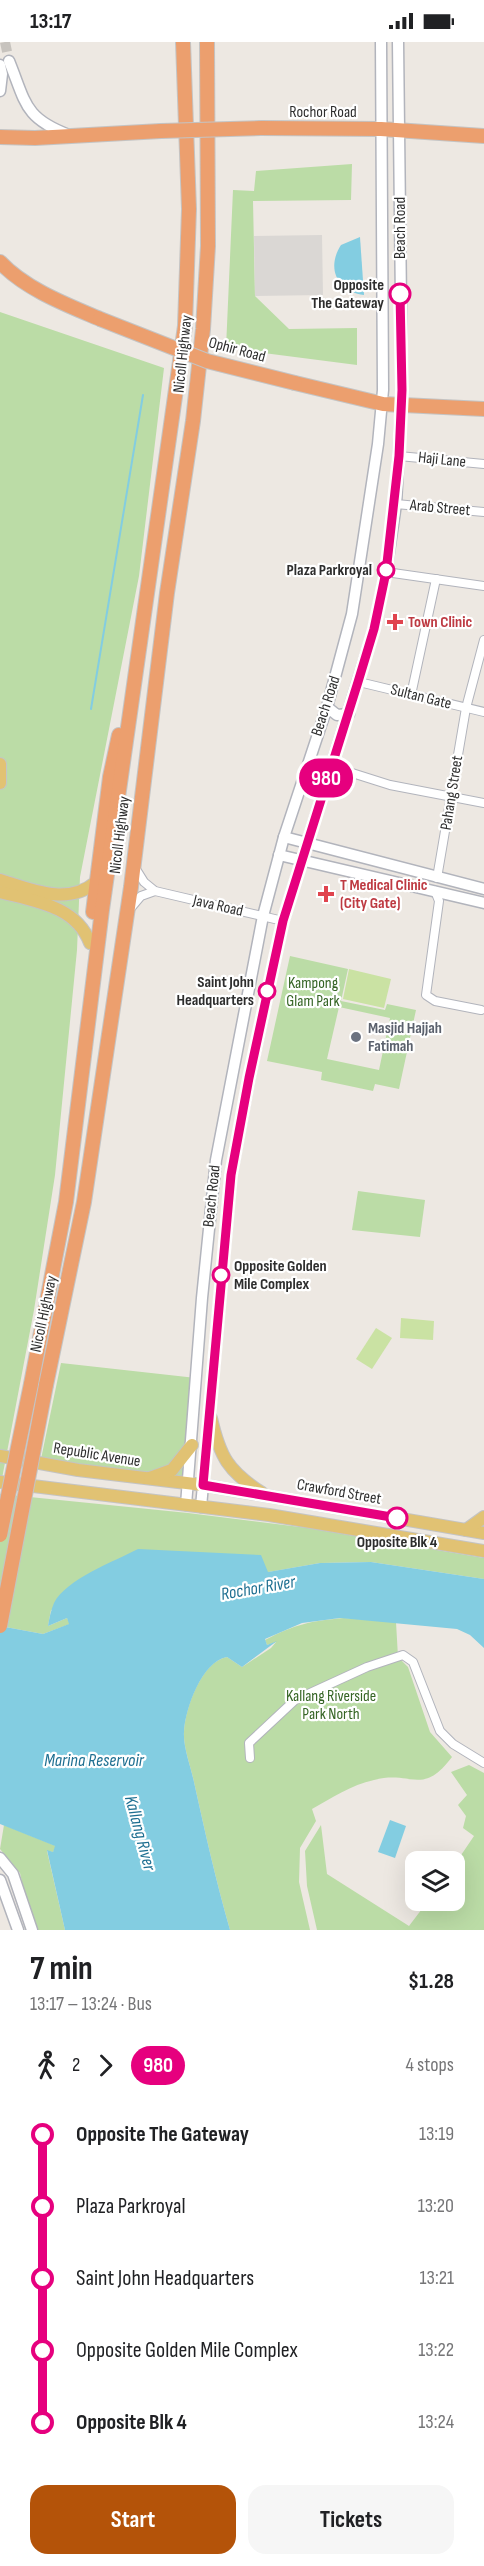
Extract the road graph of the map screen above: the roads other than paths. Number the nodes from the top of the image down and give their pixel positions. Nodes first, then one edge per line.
1 (183, 42) edge
2 (207, 42) edge
3 (381, 42) edge
4 (398, 42) edge
5 (5, 63) edge
6 (0, 91) edge
7 (381, 129) junction
8 (399, 131) junction
9 (69, 135) junction
10 (484, 136) edge
11 (0, 137) edge
12 (0, 262) edge
13 (383, 404) junction
14 (402, 405) junction
15 (484, 409) edge
16 (399, 456) junction
17 (484, 464) edge
18 (396, 504) junction
19 (484, 512) edge
20 (386, 572) junction
21 (436, 579) junction
22 (484, 586) edge
23 (484, 640) edge
24 (482, 655) edge
25 (136, 669) junction
26 (358, 682) junction
27 (411, 695) junction
28 (327, 707) junction
29 (466, 708) junction
30 (484, 712) edge
31 (349, 714) junction
32 (0, 764) edge
33 (330, 766) junction
34 (0, 783) edge
35 (453, 797) junction
36 (484, 803) edge
37 (284, 837) junction
38 (305, 843) junction
39 (279, 855) junction
40 (301, 860) junction
41 (133, 865) junction
42 (0, 868) edge
43 (442, 879) junction
44 (0, 880) edge
45 (96, 882) junction
46 (484, 889) edge
47 (16, 891) junction
48 (154, 891) junction
49 (440, 891) junction
50 (0, 892) edge
51 (0, 898) edge
52 (484, 903) edge
53 (263, 916) junction
54 (126, 918) junction
55 (283, 921) junction
56 (90, 944) junction
57 (257, 946) junction
58 (276, 951) junction
59 (481, 1010) dead end
60 (86, 1055) junction
61 (210, 1424) junction
62 (192, 1430) junction
63 (192, 1445) junction
64 (0, 1456) edge
65 (146, 1480) junction
66 (0, 1482) edge
67 (189, 1484) junction
68 (203, 1485) junction
69 (268, 1497) junction
70 (186, 1505) junction
71 (201, 1507) junction
72 (484, 1517) edge
73 (466, 1530) junction
74 (484, 1533) edge
75 (0, 1536) edge
76 (484, 1551) edge
77 (0, 1626) edge
78 (250, 1758) dead end
79 (484, 1763) edge
80 (0, 1858) edge
81 (0, 1880) edge
82 (18, 1930) edge
83 (32, 1930) edge

1 - 25 highway, Nicoll Highway
2 - 41 highway, Nicoll Highway
3 - 7 main road, Beach Road
4 - 8 main road, Beach Road
5 - 6 main road
5 - 9 main road
7 - 8 highway, Rochor Road
7 - 9 highway, Rochor Road, bridge
7 - 13 main road, Beach Road
8 - 10 highway, Rochor Road
8 - 14 main road, Beach Road
9 - 11 highway, Rochor Road
12 - 13 highway, Ophir Road, bridge
13 - 14 highway, Ophir Road
13 - 28 main road, Beach Road
14 - 15 highway, Ophir Road
14 - 16 main road, Beach Road
16 - 17 street, Haji Lane
16 - 18 main road, Beach Road
18 - 19 street, Arab Street
18 - 20 main road, Beach Road
20 - 21 street
20 - 26 main road, Beach Road
21 - 22 street
21 - 27 street
23 - 24 street, Pahang Street
24 - 29 street, Pahang Street
25 - 45 highway
25 - 60 highway, Nicoll Highway
26 - 27 street, Sultan Gate
26 - 31 main road, Beach Road
27 - 29 street, Sultan Gate
28 - 31 main road
28 - 37 main road, Beach Road
29 - 30 street, Sultan Gate
29 - 35 street, Pahang Street
31 - 33 main road, Beach Road
32 - 34 main road
33 - 35 street
33 - 38 main road, Beach Road
35 - 36 street
35 - 43 street, Pahang Street
37 - 38 main road
37 - 39 main road, Beach Road
38 - 40 main road, Beach Road
38 - 43 main road
39 - 40 main road
39 - 53 main road, Beach Road
40 - 49 main road
40 - 55 main road, Beach Road
41 - 48 street
41 - 54 highway, Nicoll Highway
42 - 47 main road
43 - 46 main road
43 - 49 street, Pahang Street
44 - 47 main road
45 - 47 main road
45 - 56 highway
47 - 50 main road
47 - 51 main road
47 - 56 main road
48 - 53 street, Java Road
48 - 54 street
49 - 52 main road
49 - 59 street, Pahang Street
53 - 55 street, Java Road
53 - 57 main road, Beach Road
54 - 77 highway, Nicoll Highway, bridge
55 - 58 main road, Beach Road
56 - 60 highway
57 - 58 main road
57 - 62 main road, Beach Road
58 - 61 main road, Beach Road
60 - 75 highway, Nicoll Highway, bridge
61 - 62 main road
61 - 68 main road, Beach Road
61 - 69 main road
62 - 63 main road, Beach Road
63 - 65 main road
63 - 67 main road, Beach Road
64 - 65 main road, Republic Avenue
65 - 67 main road, Republic Avenue
66 - 70 main road
67 - 68 main road, Crawford Street
67 - 70 main road, Beach Road
68 - 69 main road, Crawford Street
68 - 71 main road, Beach Road
69 - 73 main road, Crawford Street
70 - 71 main road, Crawford Street
71 - 76 main road, Crawford Street
72 - 73 main road
73 - 74 main road, Crawford Street
78 - 79 street
80 - 83 main road
81 - 82 main road

